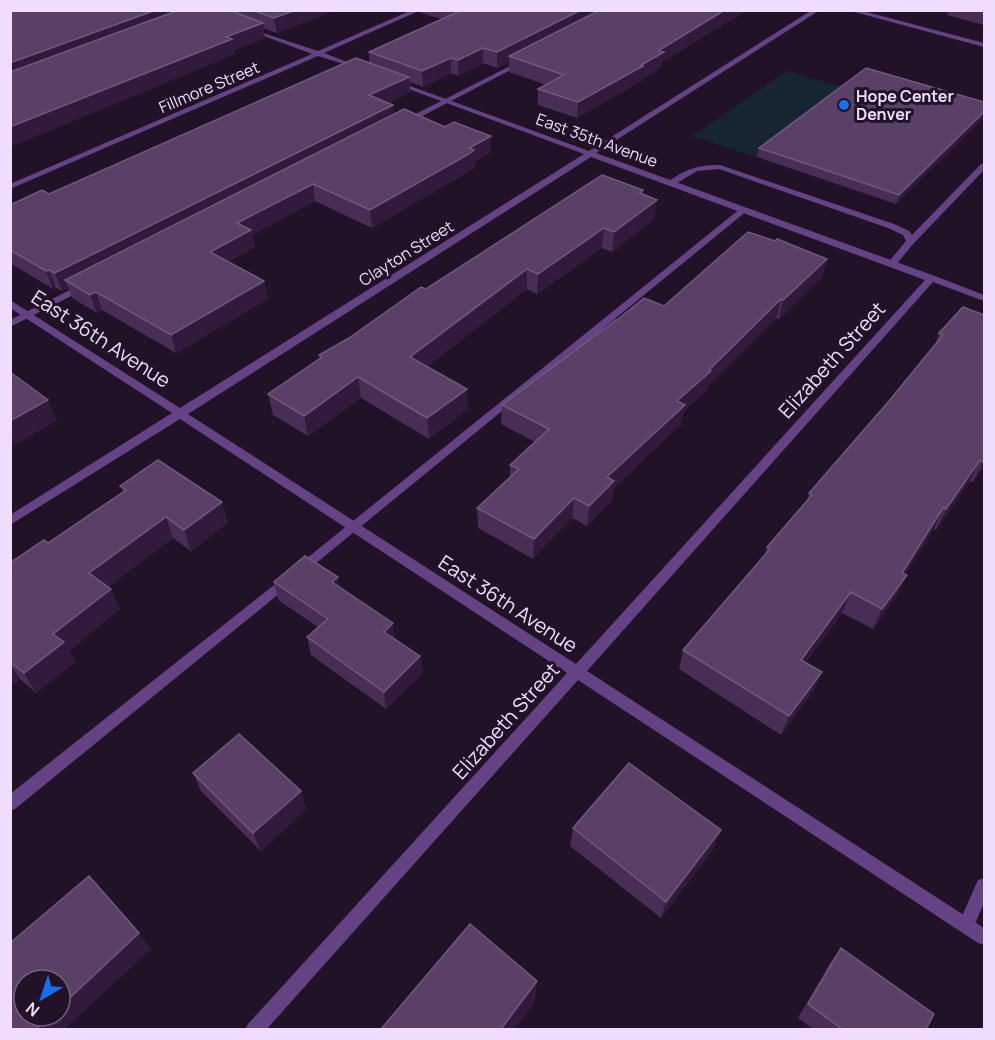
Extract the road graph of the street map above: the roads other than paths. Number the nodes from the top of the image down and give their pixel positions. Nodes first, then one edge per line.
1 (418, 10) edge
2 (817, 10) edge
3 (850, 10) edge
4 (241, 25) edge
5 (984, 45) edge
6 (319, 54) junction
7 (529, 58) edge
8 (363, 70) edge
9 (384, 78) edge
10 (446, 101) junction
11 (392, 128) edge
12 (591, 154) junction
13 (984, 166) edge
14 (671, 183) junction
15 (10, 187) edge
16 (744, 210) junction
17 (911, 241) junction
18 (892, 264) junction
19 (932, 278) junction
20 (90, 283) edge
21 (984, 298) edge
22 (10, 303) edge
23 (28, 315) junction
24 (10, 324) edge
25 (179, 414) junction
26 (10, 521) edge
27 (353, 527) junction
28 (577, 671) junction
29 (10, 804) edge
30 (984, 886) edge
31 (966, 925) junction
32 (984, 937) edge
33 (254, 1029) edge

1 - 6 street, Fillmore Street
2 - 12 street, Clayton Street
3 - 5 street
4 - 6 street
6 - 8 street
6 - 15 street, Fillmore Street
7 - 10 street
9 - 10 street, East 35th Avenue
10 - 11 street
10 - 12 street, East 35th Avenue
12 - 14 street, East 35th Avenue
12 - 25 street, Clayton Street
13 - 17 street
14 - 16 street, East 35th Avenue
14 - 17 street
16 - 18 street, East 35th Avenue
16 - 27 street
17 - 18 street
18 - 19 street, East 35th Avenue
19 - 21 street, East 35th Avenue
19 - 28 street, Elizabeth Street
20 - 23 street
22 - 23 street, East 36th Avenue
23 - 24 street
23 - 25 street, East 36th Avenue
25 - 26 street, Clayton Street
25 - 27 street, East 36th Avenue
27 - 28 street, East 36th Avenue
27 - 29 street
28 - 31 street, East 36th Avenue
28 - 33 street, Elizabeth Street
30 - 31 street
31 - 32 street, East 36th Avenue

